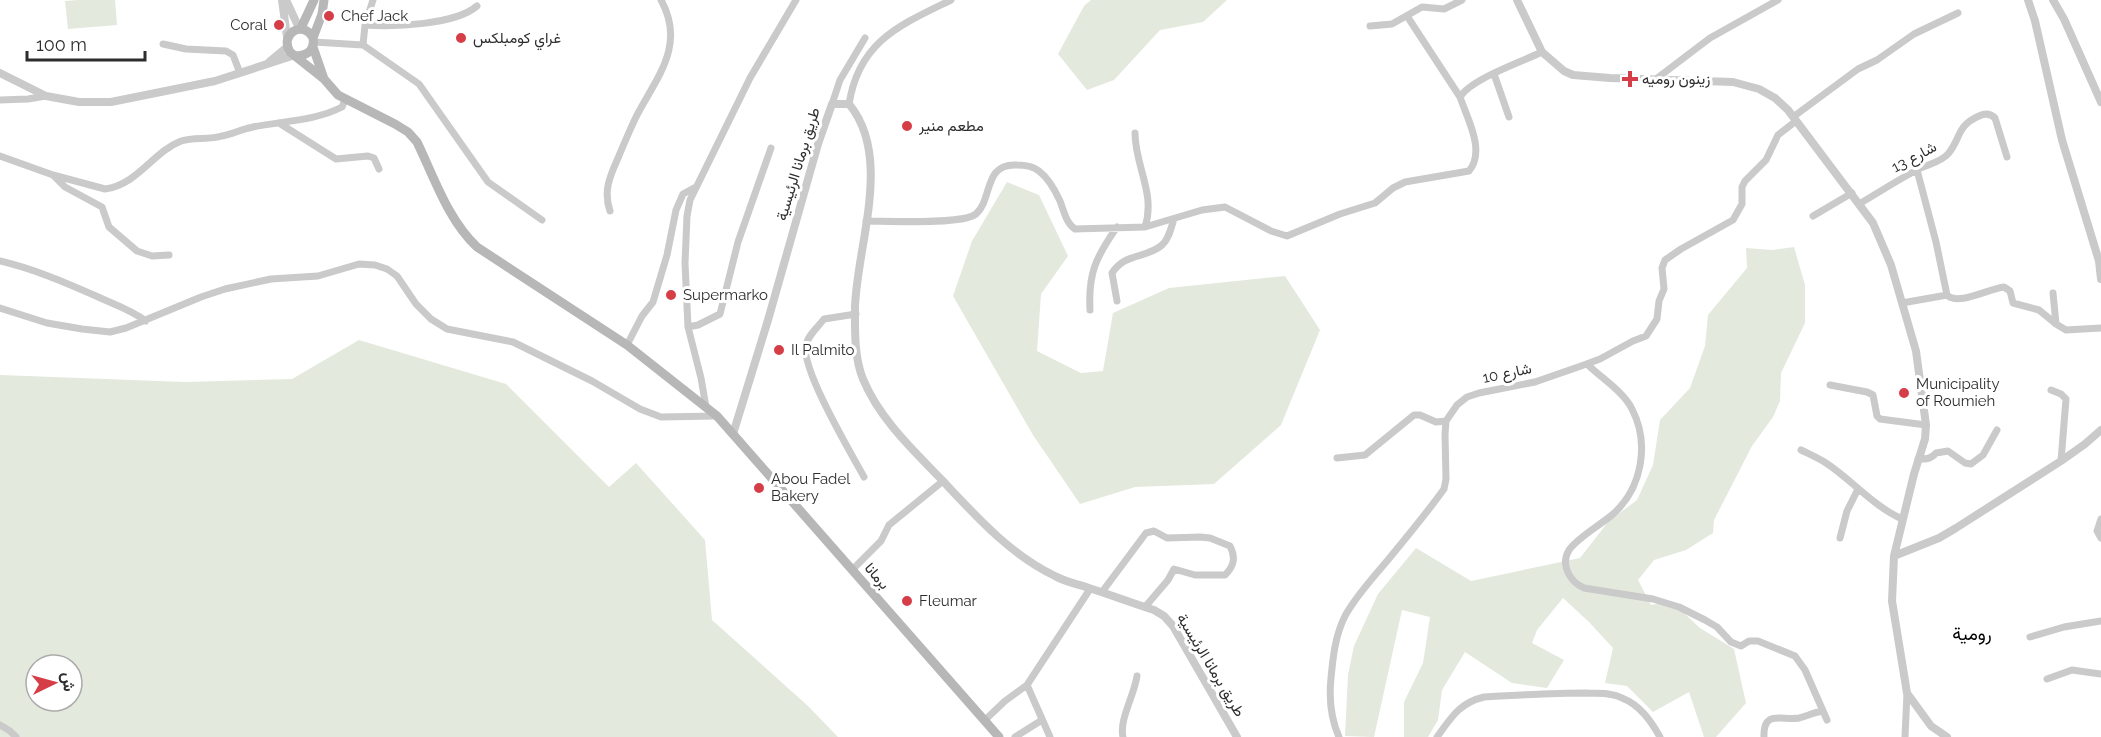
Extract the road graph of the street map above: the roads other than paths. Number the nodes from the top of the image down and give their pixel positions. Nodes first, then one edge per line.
1 (284, 0) edge
2 (314, 0) edge
3 (324, 0) edge
4 (373, 0) edge
5 (661, 0) edge
6 (796, 0) edge
7 (951, 0) edge
8 (1462, 0) edge
9 (1517, 0) edge
10 (1778, 0) edge
11 (2053, 0) edge
12 (2030, 2) edge
13 (477, 6) dead end
14 (1958, 13) dead end
15 (1407, 16) junction
16 (365, 26) junction
17 (1370, 26) dead end
18 (300, 28) junction
19 (865, 38) dead end
20 (287, 42) junction
21 (314, 42) junction
22 (163, 44) dead end
23 (363, 45) junction
24 (1542, 52) junction
25 (296, 55) junction
26 (266, 64) junction
27 (0, 73) edge
28 (240, 73) junction
29 (1494, 74) junction
30 (324, 79) junction
31 (1656, 79) junction
32 (46, 96) junction
33 (1460, 97) junction
34 (0, 100) edge
35 (345, 100) junction
36 (2101, 102) edge
37 (832, 104) junction
38 (849, 104) junction
39 (1509, 117) dead end
40 (1795, 119) junction
41 (279, 123) junction
42 (1135, 133) dead end
43 (771, 148) dead end
44 (0, 156) edge
45 (2007, 157) dead end
46 (379, 169) dead end
47 (1917, 170) junction
48 (53, 175) junction
49 (694, 188) junction
50 (1852, 193) junction
51 (1859, 204) junction
52 (610, 211) dead end
53 (1813, 216) dead end
54 (1174, 219) junction
55 (543, 220) dead end
56 (866, 221) junction
57 (1117, 227) junction
58 (1145, 227) junction
59 (169, 255) dead end
60 (2100, 260) edge
61 (0, 261) edge
62 (2101, 279) edge
63 (2053, 293) dead end
64 (1947, 295) junction
65 (1116, 301) dead end
66 (1902, 303) junction
67 (0, 308) edge
68 (1090, 310) dead end
69 (856, 314) junction
70 (146, 321) junction
71 (2056, 324) junction
72 (688, 327) junction
73 (2101, 328) edge
74 (627, 345) junction
75 (1587, 364) junction
76 (1830, 385) dead end
77 (2051, 390) dead end
78 (706, 407) junction
79 (717, 416) junction
80 (1446, 421) junction
81 (1926, 425) junction
82 (1996, 430) dead end
83 (2101, 430) edge
84 (733, 434) junction
85 (1801, 450) dead end
86 (1337, 458) dead end
87 (1918, 459) junction
88 (2061, 461) junction
89 (864, 477) dead end
90 (943, 481) junction
91 (1858, 489) junction
92 (1902, 519) junction
93 (2101, 519) edge
94 (1840, 538) dead end
95 (2101, 538) edge
96 (1894, 556) junction
97 (852, 570) junction
98 (1090, 589) junction
99 (1102, 592) junction
100 (1145, 607) junction
101 (2101, 621) edge
102 (2030, 637) dead end
103 (2101, 674) edge
104 (1137, 676) dead end
105 (2047, 679) dead end
106 (1027, 686) junction
107 (1907, 693) junction
108 (1823, 711) junction
109 (985, 720) junction
110 (1042, 720) junction
111 (1827, 720) dead end
112 (0, 725) edge
113 (16, 737) edge
114 (999, 737) edge
115 (1015, 737) edge
116 (1050, 737) edge
117 (1123, 737) edge
118 (1237, 737) edge
119 (1339, 737) edge
120 (1437, 737) edge
121 (1660, 737) edge
122 (1764, 737) edge
123 (1905, 737) edge
124 (1947, 737) edge

1 - 18 street
1 - 20 street
2 - 18 main road
3 - 21 main road
4 - 16 street
5 - 52 street
6 - 49 street
7 - 38 street
8 - 15 street
9 - 24 street
10 - 31 street
11 - 36 street
12 - 60 street
13 - 16 street
14 - 40 street
15 - 17 street
15 - 33 street
16 - 23 street
18 - 20 main road
18 - 21 main road
19 - 37 street
20 - 25 main road
20 - 26 street
21 - 23 street
21 - 25 main road
21 - 30 main road
22 - 28 street
23 - 55 street
24 - 29 street
24 - 31 street
25 - 26 street
25 - 30 main road
26 - 28 street
27 - 32 street
28 - 32 street
29 - 33 street
29 - 39 street
30 - 35 main road
31 - 40 street
32 - 34 street
33 - 54 street
35 - 41 street
35 - 74 main road
37 - 38 street, طريق برمانا الرئيسية
37 - 84 street, طريق برمانا الرئيسية
38 - 56 street, طريق برمانا الرئيسية
40 - 50 street
40 - 75 street, شارع 10
41 - 46 street
41 - 48 street
42 - 58 street
43 - 72 street
44 - 48 street
45 - 47 street, شارع 13
47 - 51 street, شارع 13
47 - 64 street
48 - 59 street
49 - 72 street
49 - 74 street
50 - 51 street
50 - 53 street
51 - 66 street
54 - 58 street
54 - 65 street
56 - 57 street
56 - 69 street, طريق برمانا الرئيسية
57 - 58 street
57 - 68 street
60 - 62 street
61 - 70 street
63 - 71 street
64 - 66 street
64 - 71 street
66 - 81 street
67 - 70 street
69 - 89 street
69 - 90 street, طريق برمانا الرئيسية
70 - 79 street
71 - 73 street
72 - 78 street
74 - 78 main road
75 - 80 street, شارع 10
75 - 108 street
76 - 81 street
77 - 88 street
78 - 79 main road
79 - 84 main road
80 - 86 street
80 - 119 street
81 - 87 street
82 - 87 street
83 - 88 street
84 - 97 main road, برمانا
85 - 91 street
87 - 92 street
88 - 96 street
90 - 97 street
90 - 98 street, طريق برمانا الرئيسية
91 - 92 street
91 - 94 street
92 - 96 street
93 - 95 street
96 - 107 street
97 - 109 main road, برمانا
98 - 99 street, طريق برمانا الرئيسية
98 - 106 street
99 - 100 street, طريق برمانا الرئيسية
99 - 100 street
100 - 118 street, طريق برمانا الرئيسية
101 - 102 street
103 - 105 street
104 - 117 street
106 - 109 street
106 - 110 street
107 - 123 street
107 - 124 street
108 - 111 street
108 - 122 street
109 - 114 main road, برمانا
110 - 115 street
110 - 116 street
112 - 113 street
120 - 121 street

